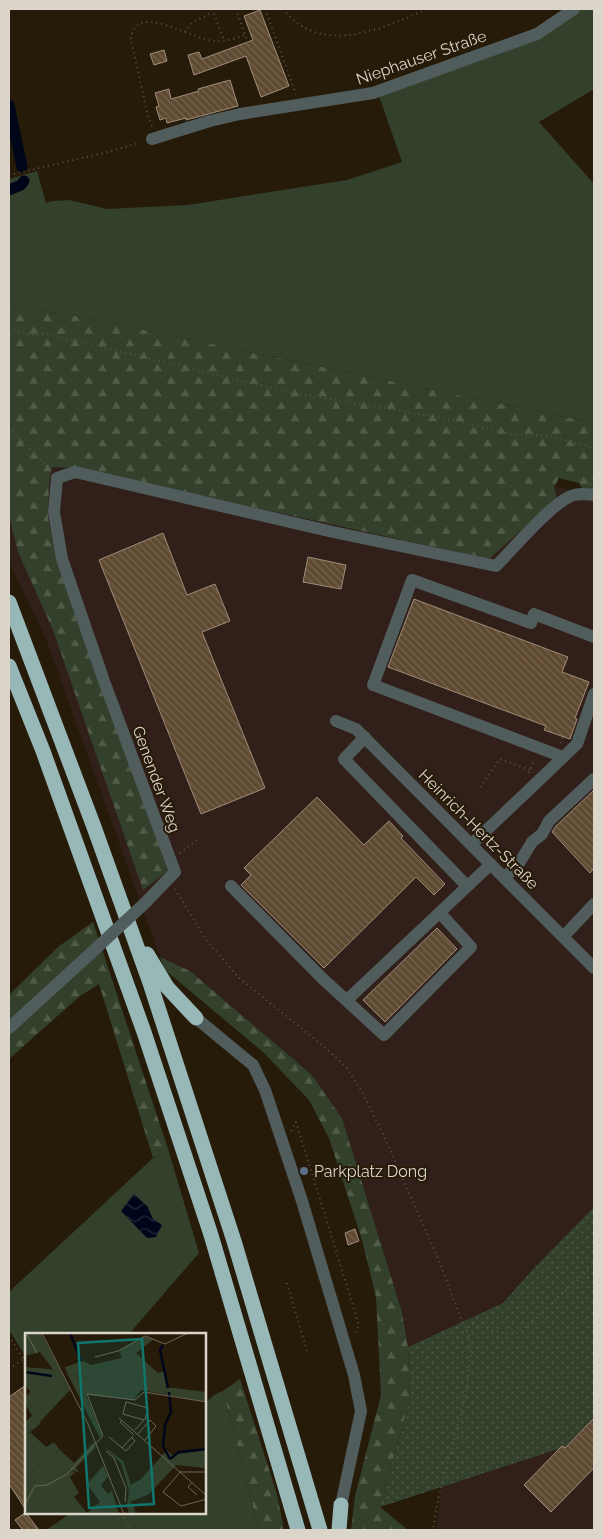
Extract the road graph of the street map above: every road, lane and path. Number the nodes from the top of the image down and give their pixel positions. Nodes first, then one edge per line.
1 (212, 9) edge
2 (236, 9) edge
3 (265, 9) edge
4 (283, 9) edge
5 (427, 9) edge
6 (574, 9) edge
7 (213, 12) junction
8 (148, 18) dead end
9 (142, 19) dead end
10 (185, 32) junction
11 (245, 35) junction
12 (224, 40) junction
13 (254, 61) dead end
14 (301, 106) junction
15 (155, 139) junction
16 (9, 175) edge
17 (9, 328) edge
18 (9, 427) edge
19 (594, 448) edge
20 (57, 478) junction
21 (594, 495) edge
22 (9, 602) edge
23 (594, 636) edge
24 (9, 666) edge
25 (594, 694) edge
26 (336, 720) dead end
27 (365, 737) junction
28 (562, 757) junction
29 (530, 770) dead end
30 (594, 779) edge
31 (480, 787) dead end
32 (198, 839) dead end
33 (472, 844) junction
34 (170, 860) junction
35 (491, 864) junction
36 (505, 877) junction
37 (169, 879) junction
38 (231, 886) dead end
39 (467, 886) junction
40 (594, 904) edge
41 (440, 913) junction
42 (127, 922) junction
43 (564, 936) junction
44 (594, 968) edge
45 (347, 1000) junction
46 (196, 1018) joint
47 (9, 1028) edge
48 (281, 1138) junction
49 (594, 1265) edge
50 (287, 1283) dead end
51 (466, 1331) junction
52 (9, 1336) edge
53 (345, 1343) junction
54 (307, 1351) dead end
55 (24, 1359) joint
56 (9, 1369) edge
57 (25, 1433) edge
58 (9, 1444) edge
59 (341, 1506) joint
60 (122, 1514) edge
61 (131, 1530) edge
62 (298, 1530) edge
63 (320, 1530) edge
64 (338, 1530) edge
65 (433, 1530) edge

1 - 7 path
2 - 11 path
3 - 14 path
4 - 5 path
6 - 14 street, Niephauser Straße
7 - 10 path
7 - 12 path
8 - 10 path
9 - 15 path
10 - 12 path
11 - 12 path
11 - 13 path
14 - 15 street, Niephauser Straße
15 - 16 path
17 - 19 path
18 - 20 path
20 - 21 street
20 - 34 street, Genender Weg
22 - 42 highway
23 - 28 street
24 - 62 highway
25 - 28 street
26 - 27 street, Heinrich-Hertz-Straße
27 - 33 street, Heinrich-Hertz-Straße
27 - 39 street
28 - 33 street
29 - 31 path
30 - 36 street
32 - 34 path
33 - 35 street, Heinrich-Hertz-Straße
34 - 37 street, Genender Weg
35 - 36 street, Heinrich-Hertz-Straße
35 - 39 street
36 - 43 street, Heinrich-Hertz-Straße
37 - 47 street, bridge
37 - 51 path
38 - 45 street
39 - 41 street
40 - 43 street
41 - 45 street
41 - 45 street
42 - 46 highway
42 - 63 highway
43 - 44 street, Heinrich-Hertz-Straße
46 - 48 street
48 - 53 street
48 - 53 path
49 - 51 path
50 - 54 path
51 - 65 path
52 - 55 path
53 - 59 street
55 - 56 path
57 - 58 path
59 - 64 highway
60 - 61 path

